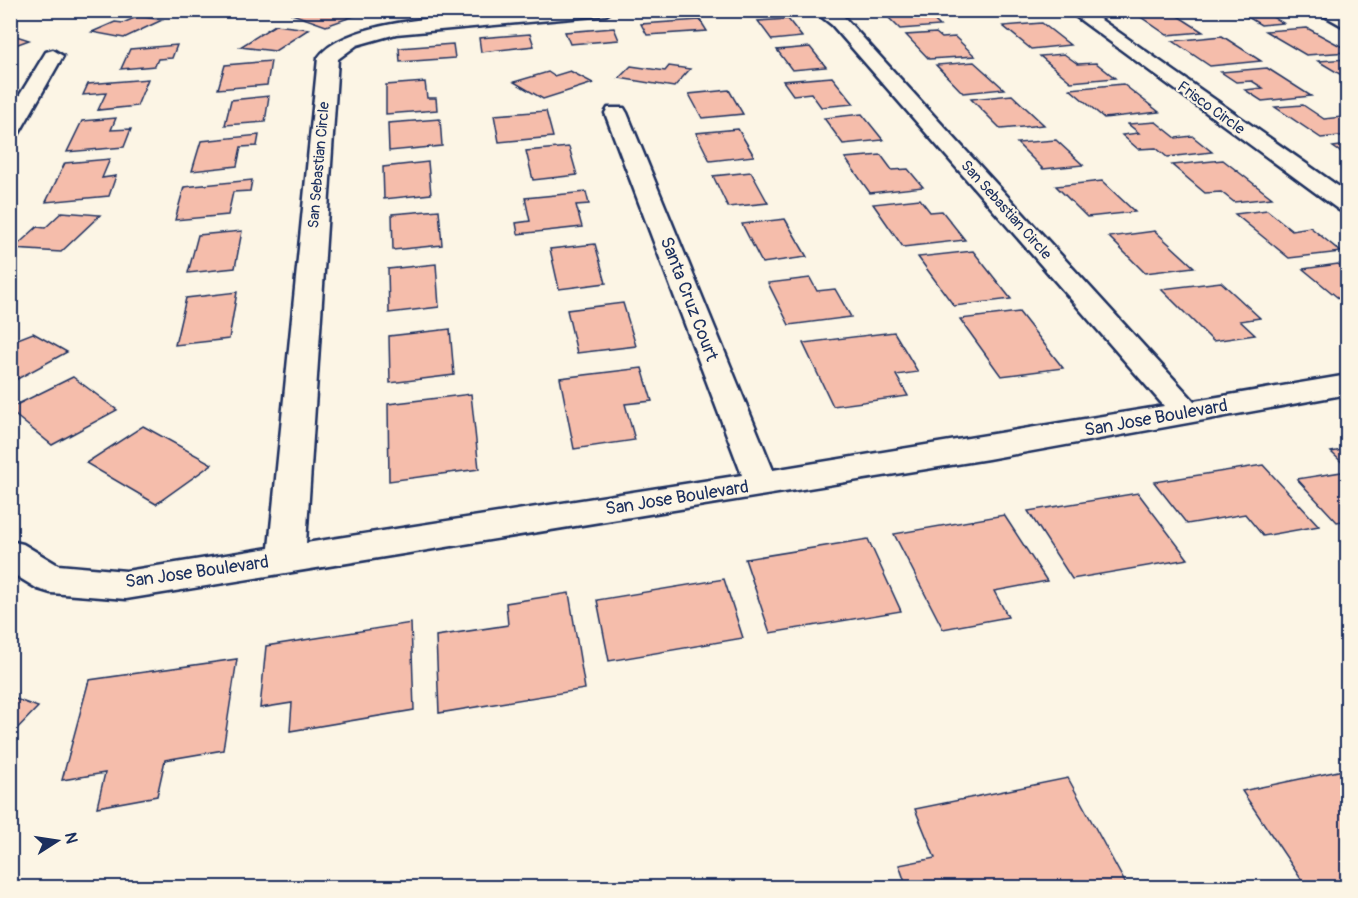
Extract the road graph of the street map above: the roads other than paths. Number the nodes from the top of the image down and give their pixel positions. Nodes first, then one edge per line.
1 (606, 10) edge
2 (821, 10) edge
3 (1075, 10) edge
4 (1322, 10) edge
5 (1347, 24) edge
6 (53, 56) dead end
7 (616, 113) dead end
8 (10, 130) edge
9 (1347, 206) edge
10 (1347, 384) edge
11 (1187, 412) junction
12 (762, 484) junction
13 (10, 554) edge
14 (286, 559) junction

1 - 14 street, San Sebastian Circle
2 - 11 street, San Sebastian Circle
3 - 9 street, Frisco Circle
4 - 5 street
6 - 8 street
7 - 12 street, Santa Cruz Court
10 - 11 street, San Jose Boulevard
11 - 12 street, San Jose Boulevard
12 - 14 street, San Jose Boulevard
13 - 14 street, San Jose Boulevard

